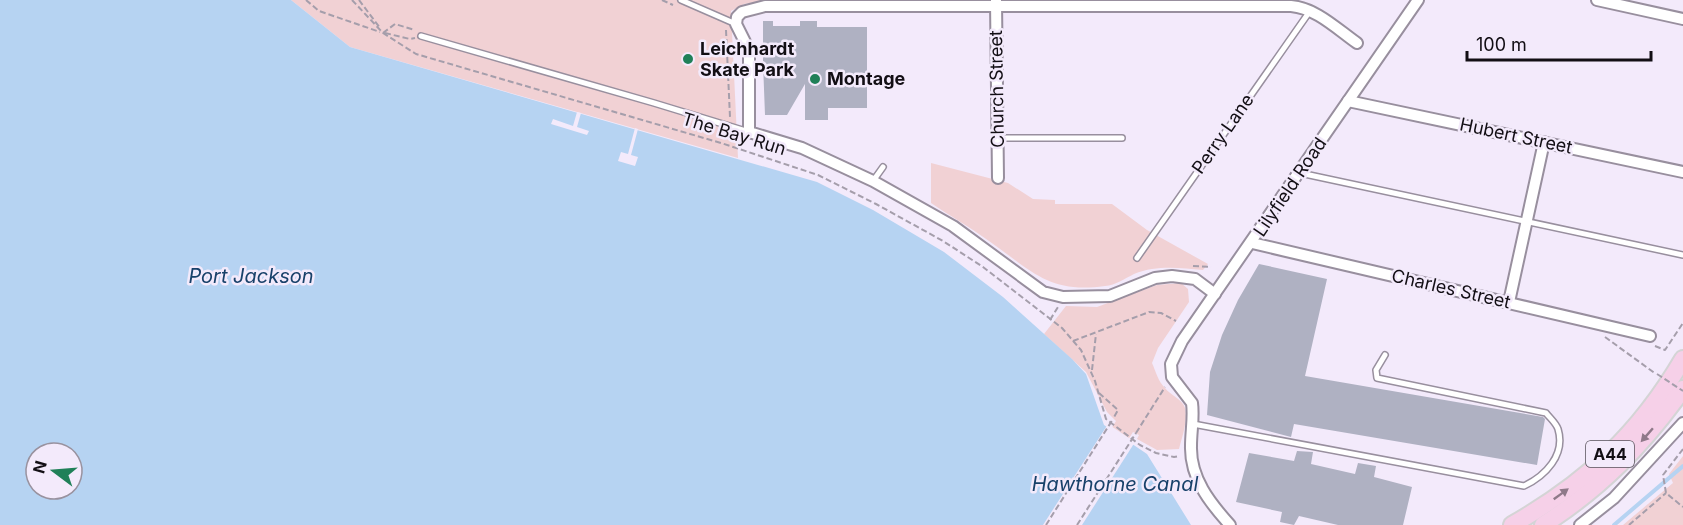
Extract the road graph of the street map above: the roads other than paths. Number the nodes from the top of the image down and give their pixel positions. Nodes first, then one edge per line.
1 (681, 0) edge
2 (1418, 0) edge
3 (1597, 0) edge
4 (850, 3) edge
5 (996, 3) edge
6 (1305, 6) edge
7 (1683, 19) edge
8 (736, 24) junction
9 (421, 36) road end
10 (1358, 43) dead end
11 (1348, 101) junction
12 (749, 132) junction
13 (997, 138) junction
14 (1122, 138) dead end
15 (1544, 142) junction
16 (883, 167) dead end
17 (1683, 172) edge
18 (1300, 173) junction
19 (998, 178) dead end
20 (873, 181) junction
21 (1527, 222) junction
22 (1252, 243) junction
23 (1683, 255) edge
24 (1137, 258) dead end
25 (1215, 294) junction
26 (1509, 302) junction
27 (1650, 336) dead end
28 (1385, 355) dead end
29 (1683, 359) edge
30 (1683, 390) edge
31 (1683, 423) edge
32 (1193, 424) junction
33 (1230, 525) edge
34 (1512, 525) edge
35 (1543, 525) edge
36 (1580, 525) edge

1 - 8 lane
2 - 11 street, Lilyfield Road
3 - 7 street
4 - 5 street
4 - 8 street
5 - 6 street
5 - 13 street, Church Street
6 - 10 street
6 - 24 lane, Perry Lane
8 - 12 street
9 - 12 lane
11 - 15 street, Hubert Street
11 - 18 street, Lilyfield Road
12 - 20 street
13 - 14 lane
13 - 19 street, Church Street
15 - 17 street, Hubert Street
15 - 21 street
16 - 20 lane
18 - 21 lane
18 - 22 street, Lilyfield Road
20 - 25 street
21 - 23 lane
21 - 26 street
22 - 25 street, Lilyfield Road
22 - 26 street, Charles Street
25 - 32 street, Lilyfield Road
26 - 27 street, Charles Street
28 - 32 lane
34 -> 29 highway, A44
30 -> 35 highway, A44
31 - 36 street
32 - 33 street

